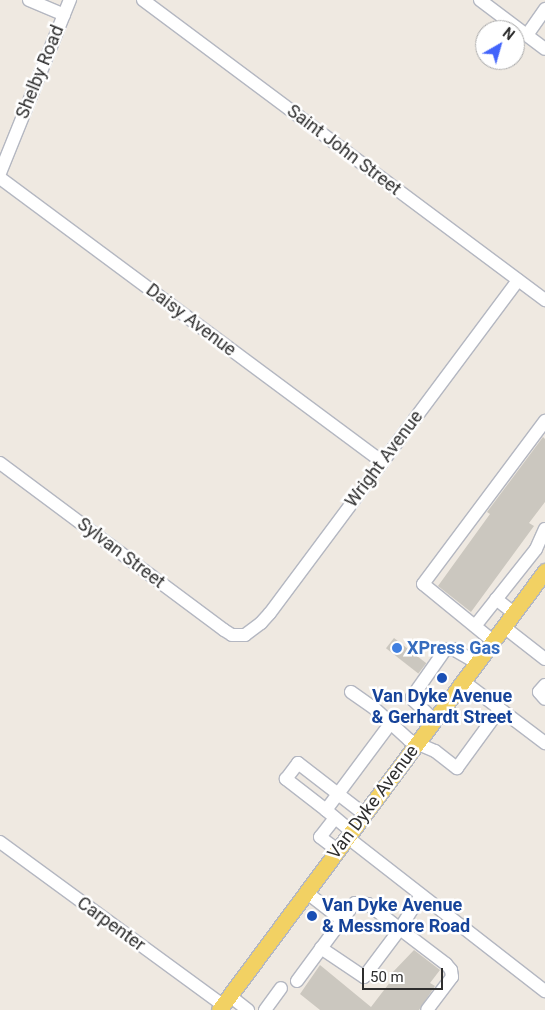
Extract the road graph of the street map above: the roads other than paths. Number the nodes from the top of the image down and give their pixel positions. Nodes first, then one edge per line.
1 (29, 0) edge
2 (70, 0) edge
3 (142, 0) edge
4 (480, 0) edge
5 (545, 9) edge
6 (64, 15) junction
7 (527, 35) junction
8 (545, 48) edge
9 (0, 136) edge
10 (12, 140) junction
11 (0, 173) edge
12 (0, 178) edge
13 (518, 280) junction
14 (545, 300) edge
15 (545, 421) edge
16 (0, 462) edge
17 (382, 462) junction
18 (544, 536) edge
19 (545, 572) edge
20 (496, 599) junction
21 (514, 613) junction
22 (475, 626) junction
23 (504, 627) junction
24 (245, 635) joint
25 (493, 641) junction
26 (545, 659) edge
27 (477, 663) junction
28 (463, 681) junction
29 (545, 685) edge
30 (351, 692) dead end
31 (545, 699) edge
32 (500, 710) junction
33 (434, 720) junction
34 (390, 724) junction
35 (417, 743) junction
36 (545, 743) edge
37 (338, 795) junction
38 (330, 814) junction
39 (364, 814) junction
40 (349, 834) junction
41 (0, 842) edge
42 (337, 850) junction
43 (306, 892) junction
44 (421, 895) junction
45 (342, 920) junction
46 (400, 929) junction
47 (322, 948) junction
48 (297, 981) dead end
49 (281, 988) dead end
50 (545, 990) edge
51 (224, 1004) edge
52 (248, 1010) edge
53 (265, 1010) edge
54 (427, 1010) edge

1 - 6 street
2 - 6 street, Shelby Road
3 - 13 street, Saint John Street
4 - 7 street
5 - 7 street
6 - 10 street, Shelby Road
7 - 8 street
9 - 10 street
10 - 11 street, Shelby Road
12 - 17 street, Daisy Avenue
13 - 14 street, Saint John Street
13 - 17 street, Wright Avenue
15 - 22 street
16 - 24 street, Sylvan Street
17 - 24 street, Wright Avenue
18 - 20 street
19 - 21 main road, Van Dyke Avenue
20 - 21 street
20 - 22 street
21 - 23 main road, Van Dyke Avenue
22 - 25 street
23 - 25 main road, Van Dyke Avenue
23 - 26 street
25 - 27 main road, Van Dyke Avenue
27 - 28 main road, Van Dyke Avenue
27 - 33 street
28 - 32 street
28 - 33 main road, Van Dyke Avenue
29 - 31 street
30 - 34 street
32 - 35 street
32 - 36 street
33 - 35 main road, Van Dyke Avenue
34 - 35 street
34 - 37 street
35 - 39 main road, Van Dyke Avenue
37 - 38 street
37 - 38 street
37 - 39 street
38 - 40 street
38 - 42 street
39 - 40 main road, Van Dyke Avenue
40 - 42 main road, Van Dyke Avenue
40 - 44 street
41 - 51 street, Carpenter
42 - 43 main road, Van Dyke Avenue
43 - 45 street
43 - 51 main road, Van Dyke Avenue
44 - 46 street
44 - 50 street
45 - 46 street
45 - 47 street
46 - 47 street
46 - 54 street
47 - 48 street
49 - 53 street
51 - 52 street, Carpenter

